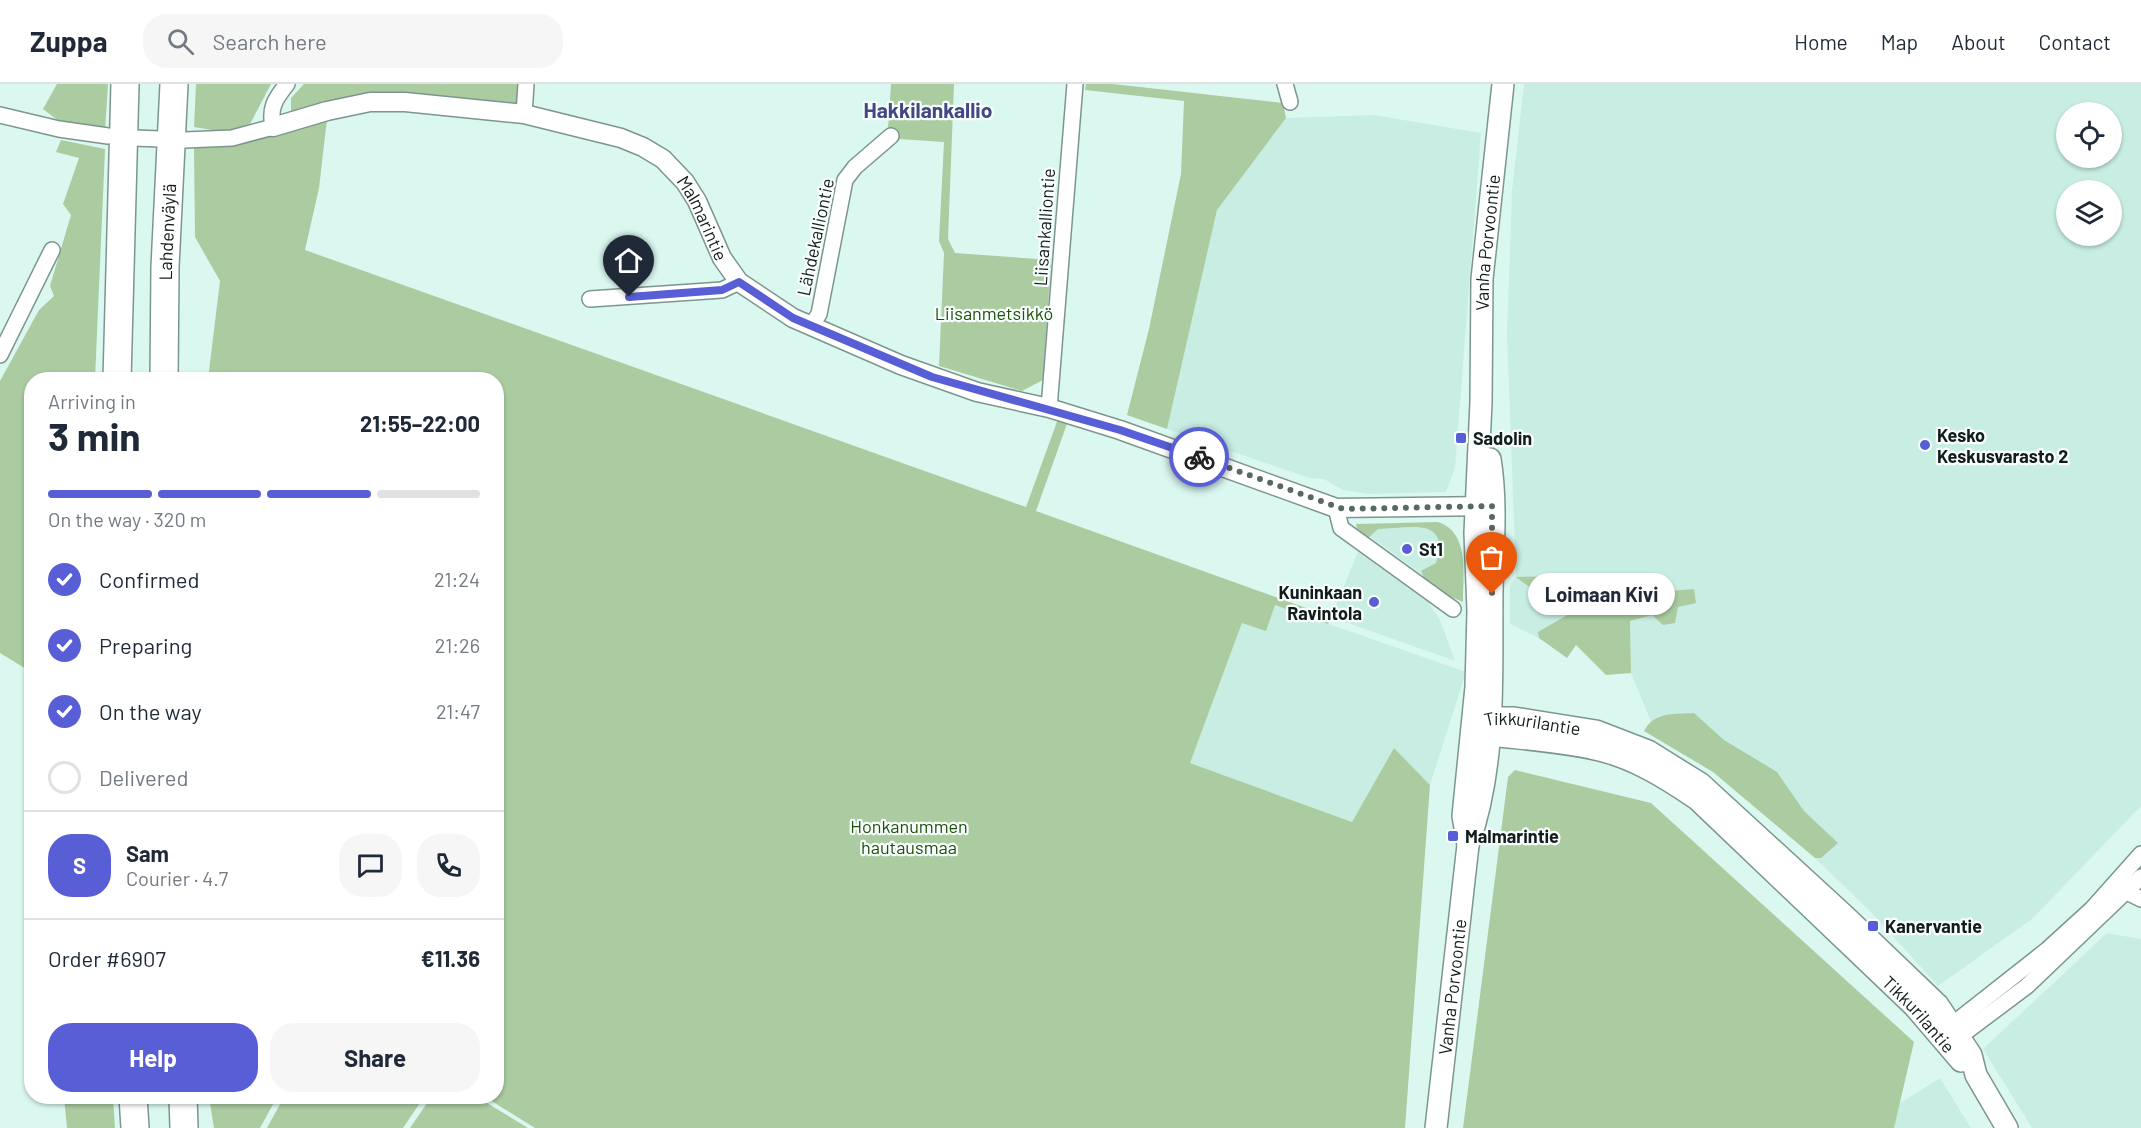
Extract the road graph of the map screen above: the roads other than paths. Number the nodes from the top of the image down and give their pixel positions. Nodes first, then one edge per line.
1 (124, 84) edge
2 (174, 84) edge
3 (287, 84) edge
4 (526, 84) edge
5 (1075, 84) edge
6 (1285, 84) edge
7 (1503, 84) edge
8 (1290, 102) dead end
9 (524, 114) junction
10 (0, 115) edge
11 (273, 127) junction
12 (108, 136) dead end
13 (891, 136) dead end
14 (134, 138) dead end
15 (161, 139) dead end
16 (185, 140) dead end
17 (52, 250) dead end
18 (739, 282) junction
19 (590, 299) dead end
20 (812, 326) junction
21 (0, 355) edge
22 (117, 372) edge
23 (164, 372) edge
24 (1048, 408) junction
25 (1485, 506) junction
26 (1336, 508) junction
27 (1454, 609) dead end
28 (1485, 725) junction
29 (2141, 854) edge
30 (2141, 877) edge
31 (2127, 892) edge
32 (1952, 1033) junction
33 (134, 1104) edge
34 (183, 1104) edge
35 (135, 1128) edge
36 (184, 1128) edge
37 (1436, 1128) edge
38 (2007, 1128) edge

1 - 22 highway
2 - 23 highway, Lahdenväylä
3 - 11 street
4 - 9 street
5 - 24 street, Liisankalliontie
6 - 8 street
7 - 25 main road, Vanha Porvoontie
9 - 11 street, Malmarintie
9 - 18 street, Malmarintie
10 - 12 street
11 - 16 street
13 - 20 street, Lähdekalliontie
14 - 15 street
17 - 21 street
18 - 19 street
18 - 20 street, Malmarintie
20 - 24 street, Malmarintie
24 - 26 street, Malmarintie
25 - 26 street, Malmarintie
25 - 28 main road, Vanha Porvoontie
26 - 27 street
28 - 32 main road, Tikkurilantie
28 - 37 main road, Vanha Porvoontie
29 - 31 street
30 - 31 street
31 - 32 street
32 - 38 main road, Tikkurilantie
33 - 35 highway
34 - 36 highway

